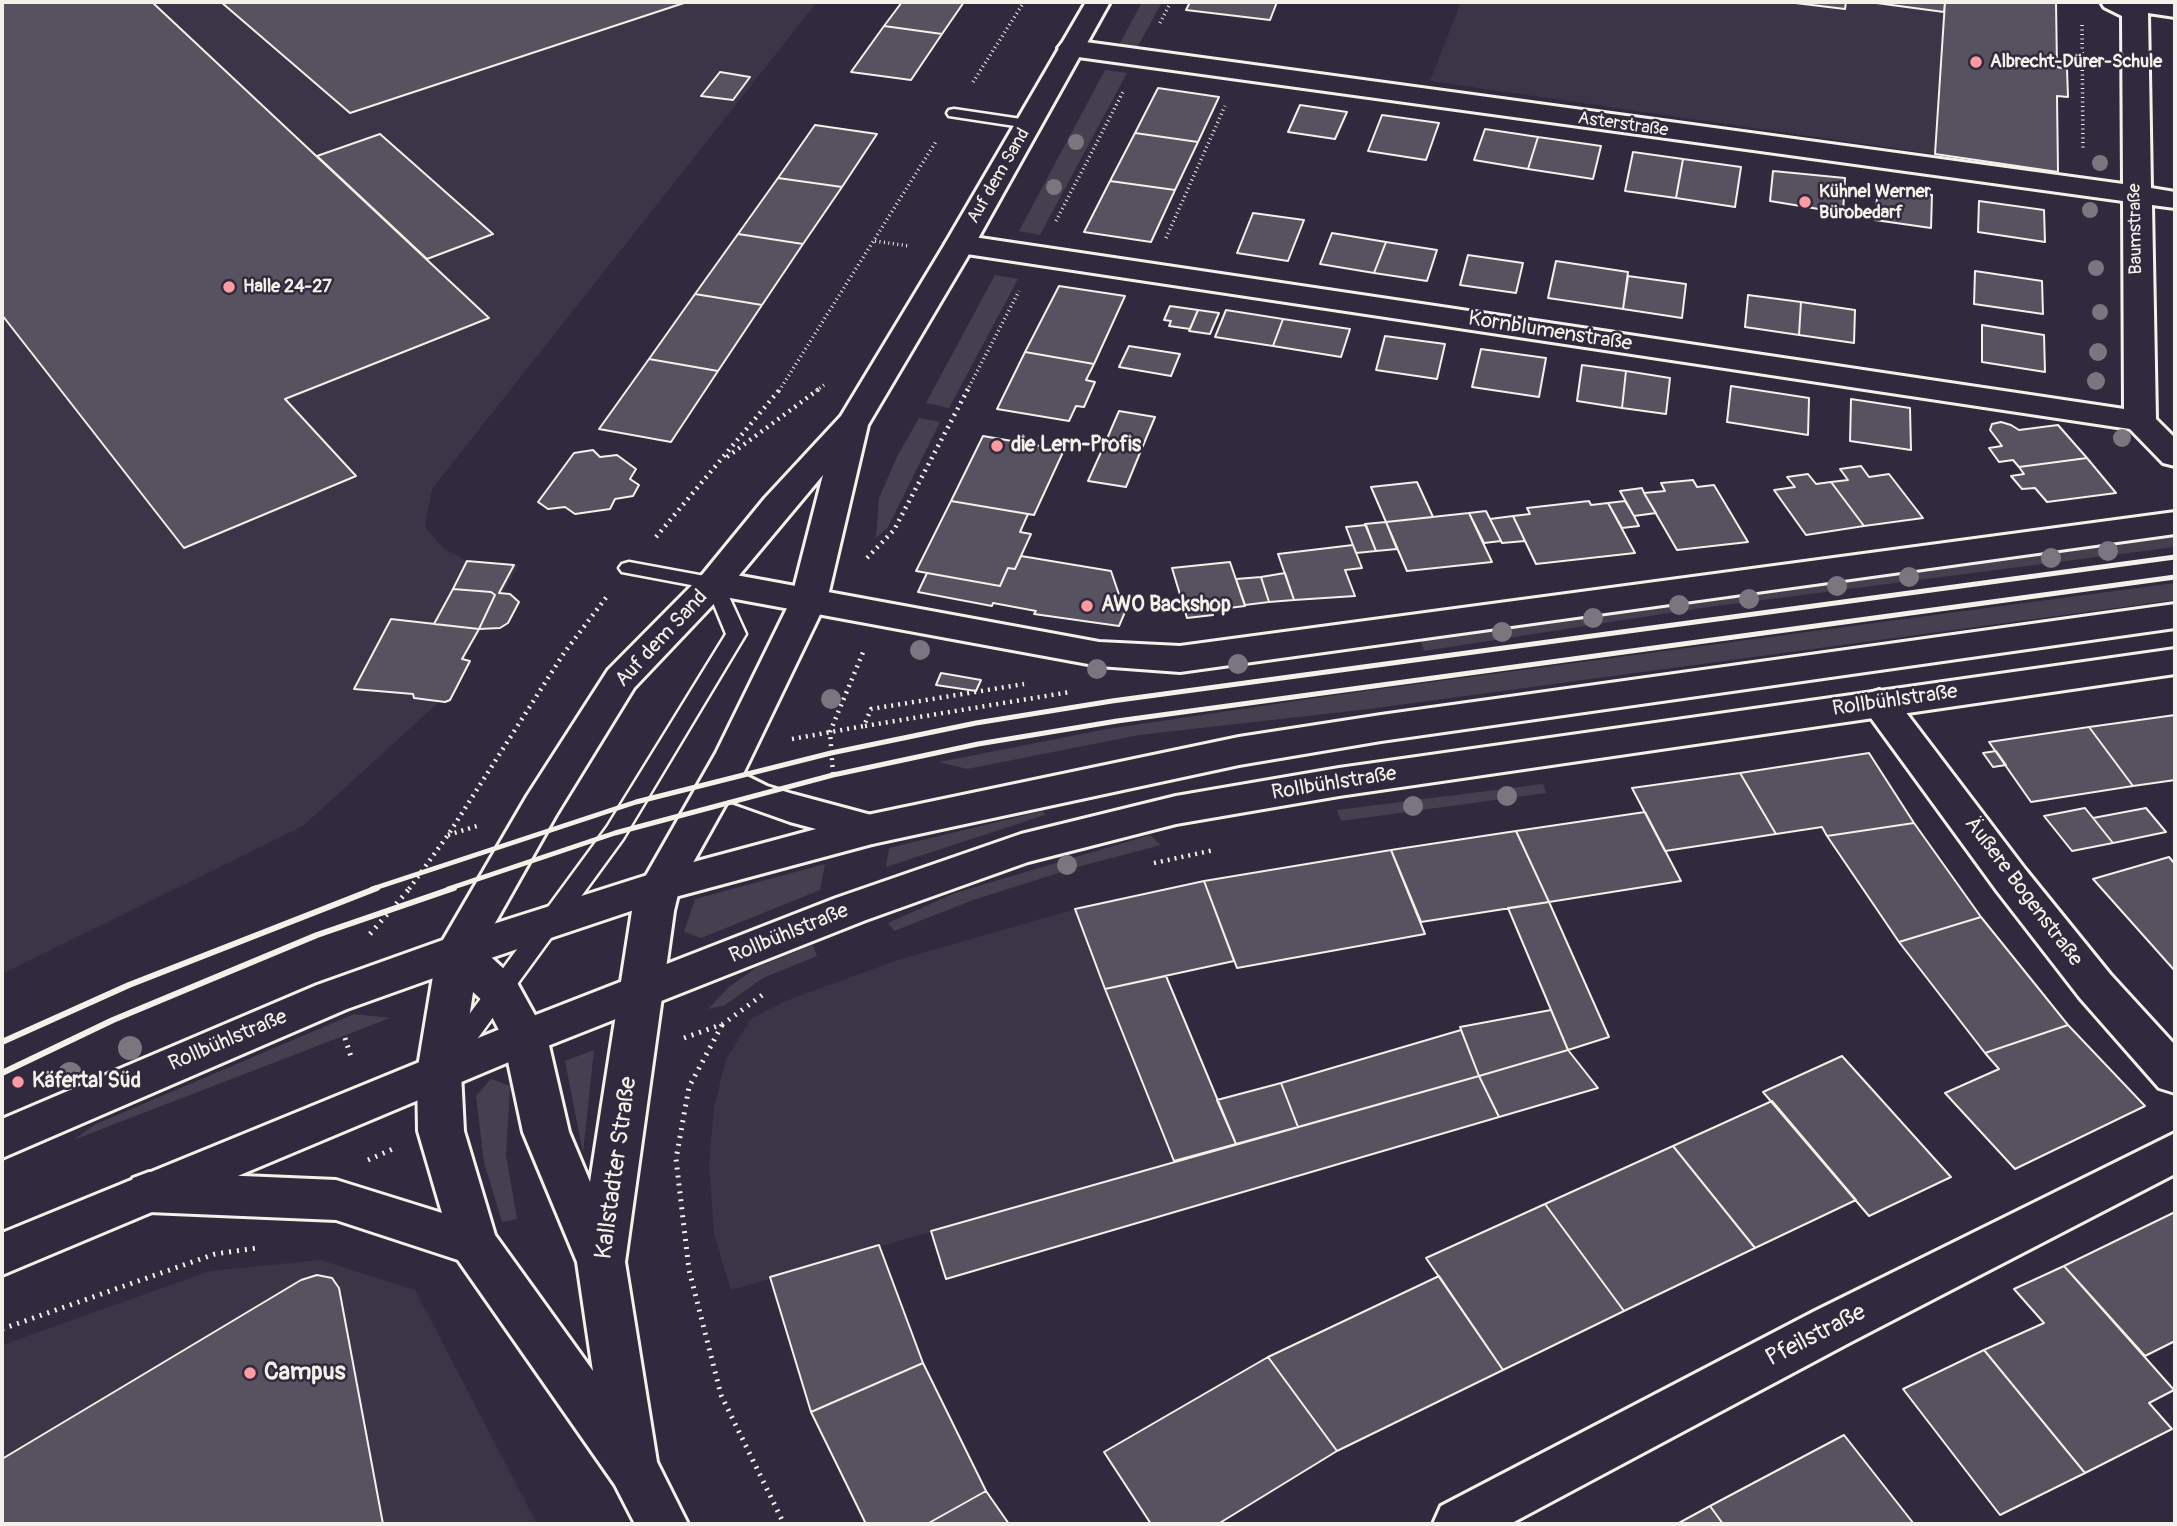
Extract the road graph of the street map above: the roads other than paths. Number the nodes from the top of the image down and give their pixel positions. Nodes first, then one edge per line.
1 (1098, 2) edge
2 (2113, 2) edge
3 (2124, 2) edge
4 (2175, 10) edge
5 (1071, 48) junction
6 (954, 113) road end
7 (1028, 124) junction
8 (2136, 196) junction
9 (2175, 200) edge
10 (960, 244) junction
11 (854, 421) junction
12 (2140, 421) junction
13 (2175, 456) edge
14 (2175, 523) edge
15 (629, 568) road end
16 (714, 583) junction
17 (809, 600) junction
18 (2175, 616) edge
19 (2175, 661) edge
20 (1879, 703) junction
21 (720, 779) junction
22 (872, 829) junction
23 (660, 886) junction
24 (551, 921) junction
25 (458, 952) junction
26 (500, 991) junction
27 (642, 993) junction
28 (525, 1037) junction
29 (439, 1073) junction
30 (2175, 1075) edge
31 (2, 1139) edge
32 (2175, 1152) edge
33 (149, 1192) junction
34 (474, 1244) junction
35 (2, 1254) edge
36 (601, 1262) junction
37 (633, 1468) junction
38 (662, 1524) edge
39 (1459, 1524) edge

1 - 5 street, Auf dem Sand
2 - 8 street, Baumstraße
3 - 4 street
5 - 7 street, Auf dem Sand
5 - 8 street, Asterstraße
6 - 7 lane
7 - 10 street, Auf dem Sand
8 - 9 street, Asterstraße
8 - 12 street, Baumstraße
10 - 11 street, Auf dem Sand
10 - 12 street, Kornblumenstraße
11 - 16 street, Auf dem Sand
11 - 17 street, Auf dem Sand
12 - 13 street
14 - 17 street
15 - 16 lane
16 - 17 street
16 - 24 lane
16 - 25 street, Auf dem Sand
17 - 21 street, Auf dem Sand
18 - 22 street
19 - 20 street, Rollbühlstraße
20 - 27 street, Rollbühlstraße
20 - 30 street, Äußere Bogenstraße
21 - 22 street
21 - 23 street, Auf dem Sand
22 - 23 street
23 - 24 street
23 - 27 street, Auf dem Sand
24 - 25 street, Rollbühlstraße
24 - 26 lane
25 - 26 street
25 - 29 street, Kallstadter Straße
25 - 31 street, Rollbühlstraße
26 - 28 street
26 - 29 lane
27 - 28 street, Rollbühlstraße
27 - 36 street, Kallstadter Straße
28 - 29 street, Rollbühlstraße
28 - 36 street
29 - 33 street
29 - 34 street, Kallstadter Straße
32 - 39 street, Pfeilstraße
33 - 34 street
33 - 35 street
34 - 37 street, Kallstadter Straße
36 - 37 street, Kallstadter Straße
37 - 38 street, Kallstadter Straße

